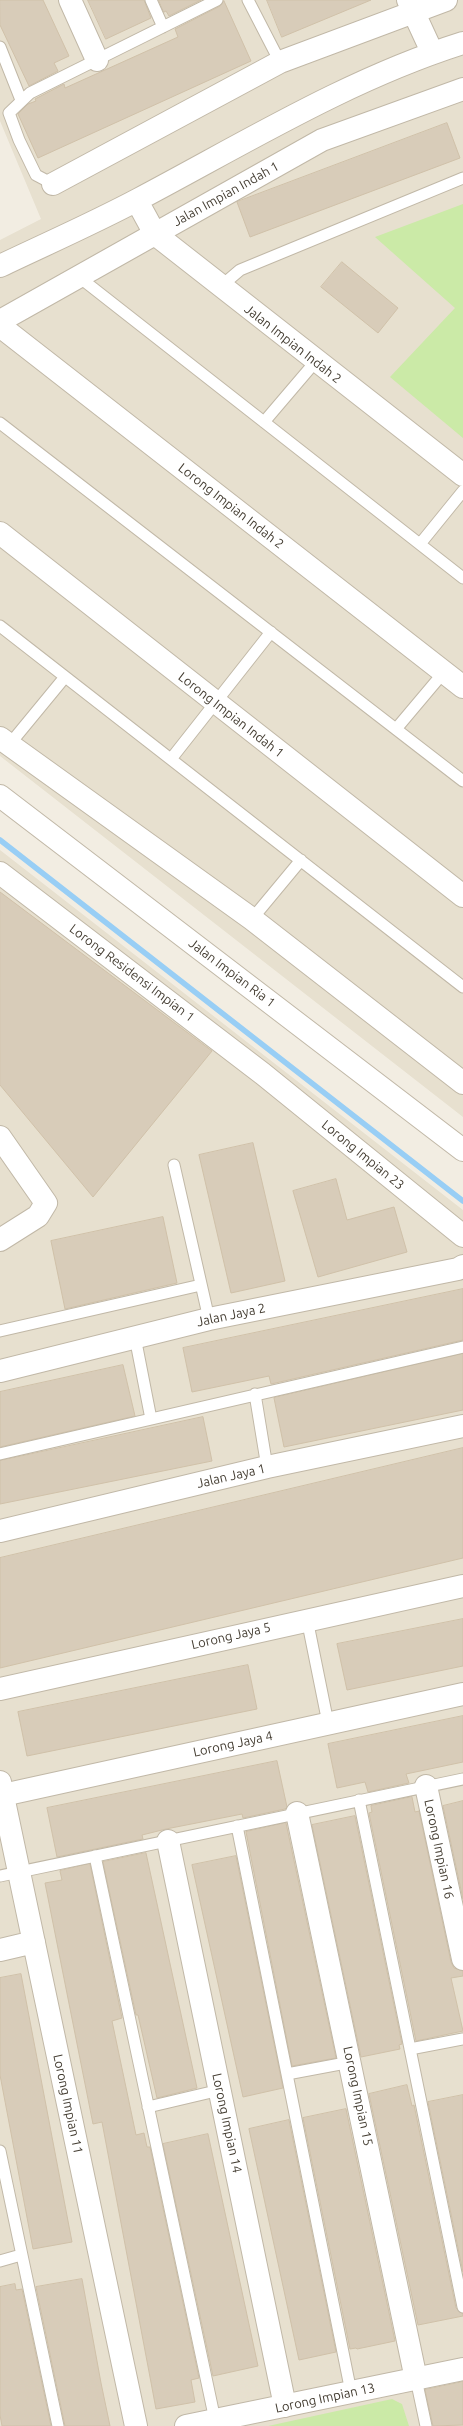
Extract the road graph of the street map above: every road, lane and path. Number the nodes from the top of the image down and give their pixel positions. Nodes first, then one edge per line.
1 (70, 0) edge
2 (151, 0) edge
3 (217, 0) edge
4 (248, 0) edge
5 (446, 0) edge
6 (410, 6) edge
7 (163, 27) junction
8 (463, 42) edge
9 (0, 47) edge
10 (432, 52) junction
11 (97, 60) junction
12 (280, 62) junction
13 (462, 94) edge
14 (21, 100) junction
15 (463, 178) edge
16 (53, 184) joint
17 (137, 200) junction
18 (155, 234) junction
19 (0, 266) edge
20 (79, 277) junction
21 (220, 287) junction
22 (0, 321) edge
23 (0, 326) edge
24 (316, 361) junction
25 (264, 422) junction
26 (0, 423) edge
27 (463, 475) edge
28 (463, 491) edge
29 (0, 533) edge
30 (420, 544) junction
31 (463, 578) edge
32 (0, 626) edge
33 (271, 632) junction
34 (444, 672) junction
35 (66, 677) junction
36 (463, 687) edge
37 (216, 702) junction
38 (396, 729) junction
39 (4, 741) edge
40 (171, 759) junction
41 (463, 781) edge
42 (0, 796) edge
43 (301, 860) junction
44 (0, 873) edge
45 (463, 896) edge
46 (252, 919) junction
47 (463, 986) edge
48 (263, 1074) joint
49 (463, 1083) edge
50 (0, 1137) edge
51 (463, 1150) edge
52 (174, 1165) dead end
53 (463, 1236) edge
54 (0, 1240) edge
55 (463, 1266) edge
56 (202, 1284) junction
57 (210, 1319) junction
58 (0, 1331) edge
59 (135, 1337) junction
60 (463, 1348) edge
61 (0, 1370) edge
62 (255, 1394) junction
63 (151, 1419) junction
64 (463, 1426) edge
65 (0, 1454) edge
66 (267, 1467) junction
67 (0, 1531) edge
68 (463, 1586) edge
69 (307, 1619) junction
70 (0, 1689) edge
71 (463, 1694) edge
72 (328, 1723) junction
73 (463, 1779) edge
74 (426, 1786) junction
75 (1, 1788) edge
76 (359, 1800) junction
77 (297, 1813) junction
78 (237, 1826) junction
79 (168, 1841) junction
80 (95, 1856) junction
81 (10, 1874) edge
82 (34, 1942) junction
83 (0, 1950) edge
84 (463, 1959) edge
85 (463, 2039) edge
86 (410, 2049) junction
87 (351, 2062) junction
88 (287, 2074) junction
89 (220, 2090) junction
90 (148, 2107) junction
91 (0, 2151) edge
92 (21, 2256) junction
93 (0, 2261) edge
94 (463, 2307) edge
95 (463, 2369) edge
96 (416, 2379) junction
97 (351, 2392) junction
98 (285, 2406) junction
99 (215, 2420) junction
100 (58, 2426) edge
101 (136, 2426) edge
102 (186, 2426) edge
103 (426, 2426) edge

1 - 11 street
2 - 7 lane
3 - 7 lane
4 - 12 lane
5 - 6 street
6 - 10 street
6 - 12 street
7 - 11 lane
8 - 10 street
9 - 14 lane
10 - 17 street
11 - 14 lane
12 - 16 street
13 - 18 street, Jalan Impian Indah 1
14 - 16 lane
15 - 21 lane
17 - 18 street, Jalan Impian Indah 2
17 - 19 street
18 - 20 street, Jalan Impian Indah 1
18 - 21 street, Jalan Impian Indah 2
20 - 22 street, Jalan Impian Indah 1
20 - 25 lane
21 - 24 street, Jalan Impian Indah 2
23 - 34 street, Lorong Impian Indah 2
24 - 25 lane
24 - 27 street, Jalan Impian Indah 2
25 - 30 lane
26 - 33 lane
28 - 30 lane
29 - 37 street, Lorong Impian Indah 1
30 - 31 lane
32 - 35 lane
33 - 37 lane
33 - 38 lane
34 - 36 street, Lorong Impian Indah 2
34 - 38 lane
35 - 39 lane
35 - 40 lane
37 - 40 lane
37 - 45 street, Lorong Impian Indah 1
38 - 41 lane
39 - 46 street
40 - 43 lane
42 - 51 street, Jalan Impian Ria 1
43 - 46 lane
43 - 47 lane
44 - 48 street, Lorong Residensi Impian 1
46 - 49 street
48 - 53 street, Lorong Impian 23
50 - 54 street
52 - 56 lane
55 - 57 street, Jalan Jaya 2
56 - 57 lane
56 - 58 lane
57 - 59 street, Jalan Jaya 2
59 - 61 street, Jalan Jaya 2
59 - 63 lane
60 - 62 lane
62 - 63 lane
62 - 66 lane
63 - 65 lane
64 - 66 street, Jalan Jaya 1
66 - 67 street, Jalan Jaya 1
68 - 69 street, Lorong Jaya 5
69 - 70 street, Lorong Jaya 5
69 - 72 lane
71 - 72 street, Lorong Jaya 4
72 - 75 street, Lorong Jaya 4
73 - 74 lane
74 - 76 lane
74 - 84 street, Lorong Impian 16
75 - 81 street, Lorong Impian 11
76 - 77 lane
76 - 86 lane
77 - 78 lane
77 - 87 street, Lorong Impian 15
78 - 79 lane
78 - 88 lane
79 - 80 lane
79 - 89 street, Lorong Impian 14
80 - 81 lane
80 - 90 lane
81 - 82 street, Lorong Impian 11
82 - 83 street
82 - 101 street, Lorong Impian 11
85 - 86 lane
86 - 94 lane
87 - 88 lane
87 - 96 street, Lorong Impian 15
88 - 97 lane
89 - 90 lane
89 - 98 street, Lorong Impian 14
90 - 99 lane
91 - 92 lane
92 - 93 lane
92 - 100 lane
95 - 96 street, Lorong Impian 13
96 - 97 street, Lorong Impian 13
96 - 103 lane
97 - 98 street, Lorong Impian 13
98 - 99 street, Lorong Impian 13
99 - 102 street, Lorong Impian 13

